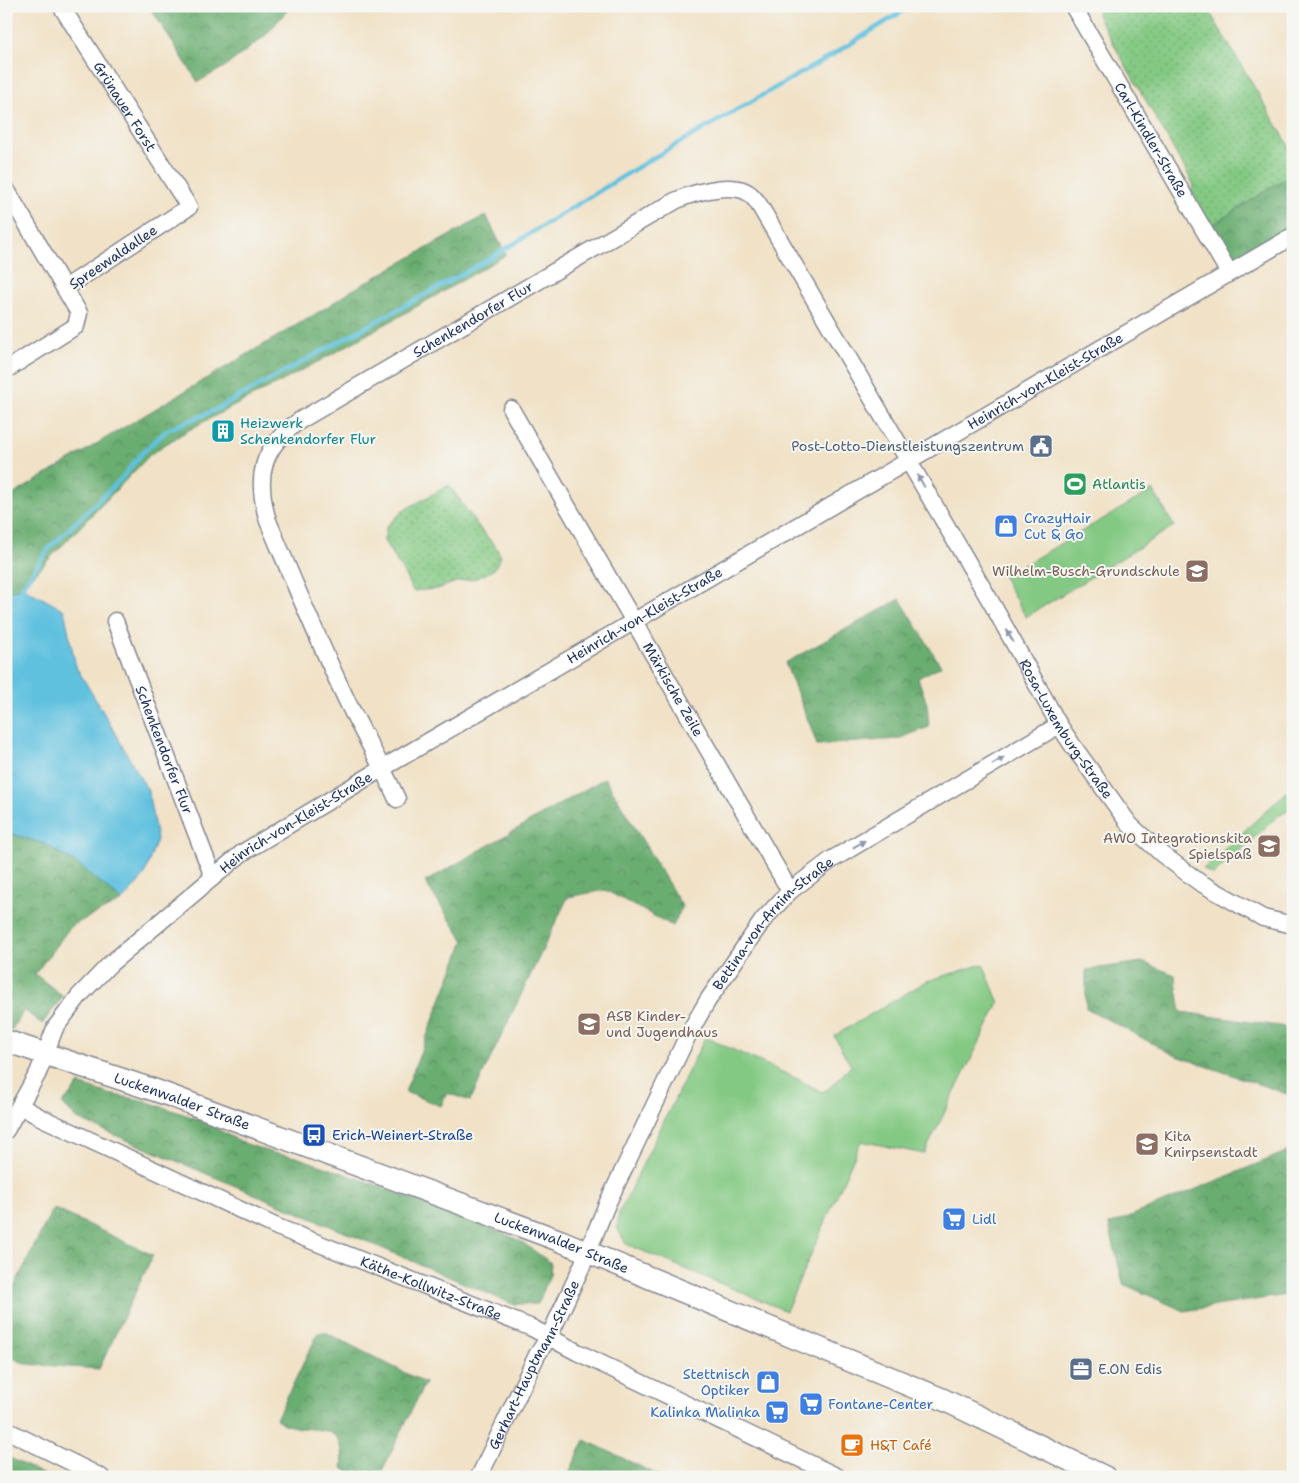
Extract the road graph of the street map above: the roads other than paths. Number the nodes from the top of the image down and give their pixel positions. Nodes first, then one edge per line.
1 (61, 6) edge
2 (1073, 6) edge
3 (6, 189) edge
4 (189, 207) joint
5 (1293, 236) edge
6 (1230, 273) junction
7 (65, 288) junction
8 (6, 370) edge
9 (511, 409) dead end
10 (909, 462) junction
11 (114, 621) dead end
12 (635, 622) junction
13 (1059, 725) junction
14 (383, 768) junction
15 (397, 799) dead end
16 (213, 877) junction
17 (790, 891) junction
18 (1293, 925) edge
19 (6, 1040) edge
20 (45, 1054) junction
21 (20, 1106) junction
22 (6, 1130) edge
23 (589, 1252) junction
24 (548, 1337) junction
25 (6, 1430) edge
26 (101, 1477) edge
27 (479, 1477) edge
28 (838, 1477) edge
29 (1105, 1477) edge

1 - 4 street, Grünauer Forst
2 - 6 street, Carl-Kindler-Straße
3 - 7 street
4 - 7 street, Spreewaldallee
5 - 6 street, Heinrich-von-Kleist-Straße
6 - 10 street, Heinrich-von-Kleist-Straße
7 - 8 street, Spreewaldallee
9 - 12 street, Märkische Zeile
10 - 12 street, Heinrich-von-Kleist-Straße
13 -> 10 street, Rosa-Luxemburg-Straße
10 - 14 street, Schenkendorfer Flur
11 - 16 street, Schenkendorfer Flur
12 - 14 street, Heinrich-von-Kleist-Straße
12 - 17 street, Märkische Zeile
17 -> 13 street, Bettina-von-Arnim-Straße
13 - 18 street, Rosa-Luxemburg-Straße
14 - 15 street, Schenkendorfer Flur
14 - 16 street, Heinrich-von-Kleist-Straße
16 - 20 street, Heinrich-von-Kleist-Straße
17 - 23 street, Bettina-von-Arnim-Straße
19 - 20 main road, Luckenwalder Straße
20 - 21 street
20 - 23 main road, Luckenwalder Straße
21 - 22 street
21 - 24 street, Käthe-Kollwitz-Straße
23 - 24 street, Gerhart-Hauptmann-Straße
23 - 29 main road, Luckenwalder Straße
24 - 27 street, Gerhart-Hauptmann-Straße
24 - 28 street, Käthe-Kollwitz-Straße
25 - 26 street

